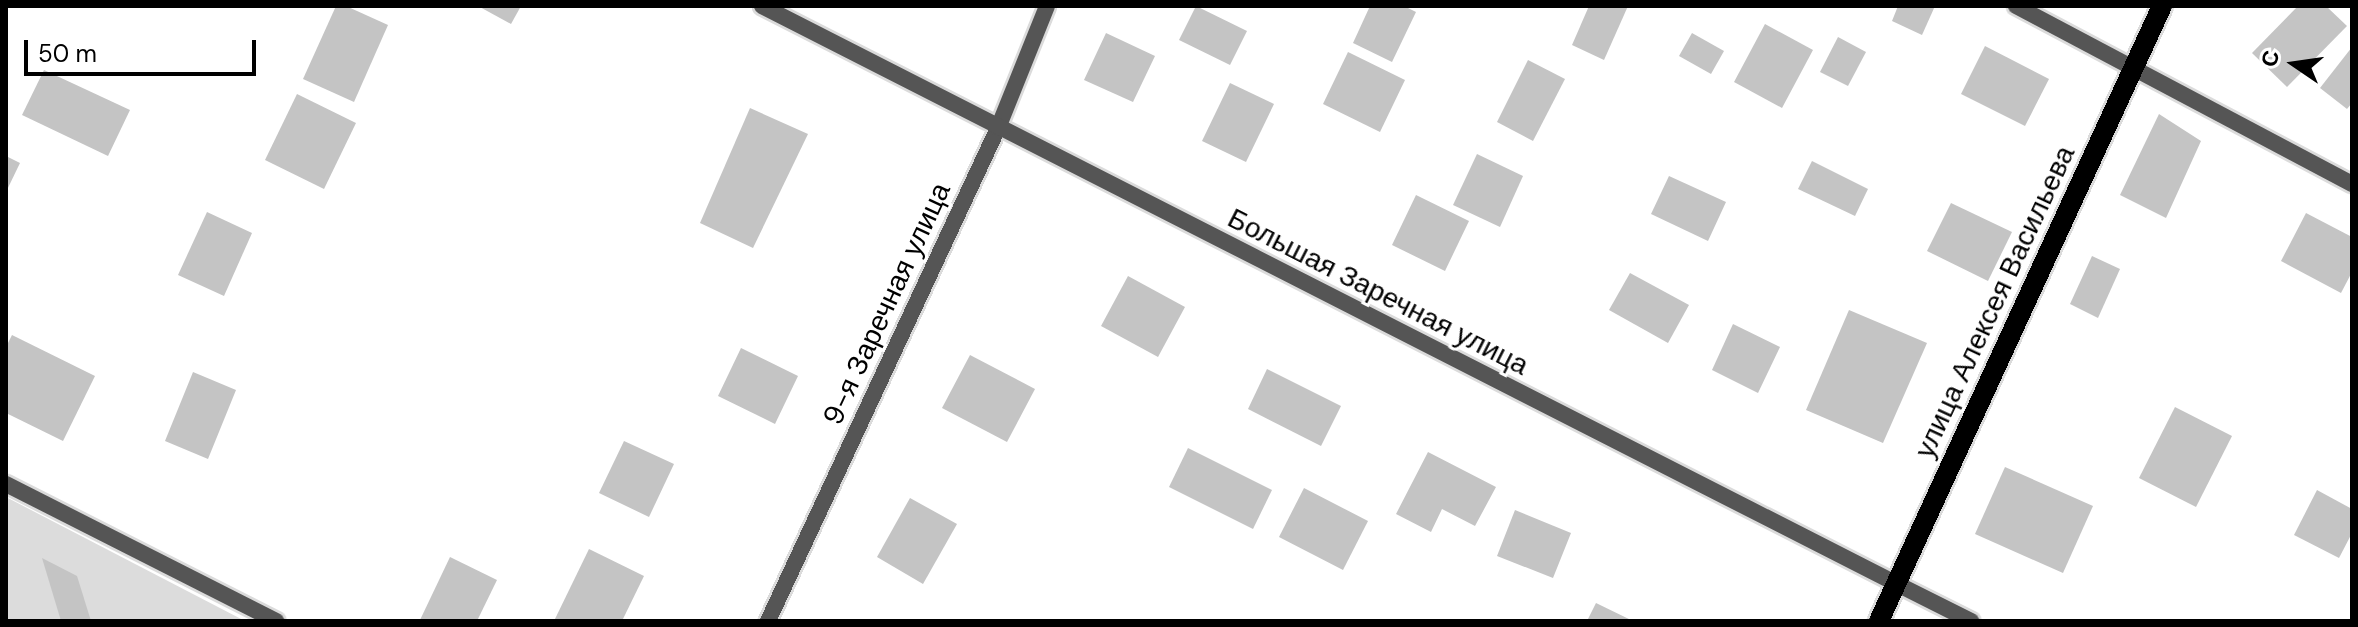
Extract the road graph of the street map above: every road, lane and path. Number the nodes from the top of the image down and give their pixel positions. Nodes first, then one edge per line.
1 (762, 6) edge
2 (1047, 6) edge
3 (2016, 6) edge
4 (2043, 6) edge
5 (2162, 6) edge
6 (2050, 24) junction
7 (2133, 67) junction
8 (998, 128) junction
9 (2352, 184) edge
10 (6, 484) edge
11 (1897, 584) junction
12 (276, 621) edge
13 (768, 621) edge
14 (1879, 621) edge
15 (1971, 621) edge

1 - 8 street, Большая Заречная улица
2 - 8 street, 9-я Заречная улица
3 - 6 street
4 - 6 street
5 - 7 main road, улица Алексея Васильева
6 - 7 street
7 - 9 street
7 - 11 main road, улица Алексея Васильева
8 - 11 street, Большая Заречная улица
8 - 13 street, 9-я Заречная улица
10 - 12 street
11 - 14 main road, улица Алексея Васильева
11 - 15 street, Большая Заречная улица

